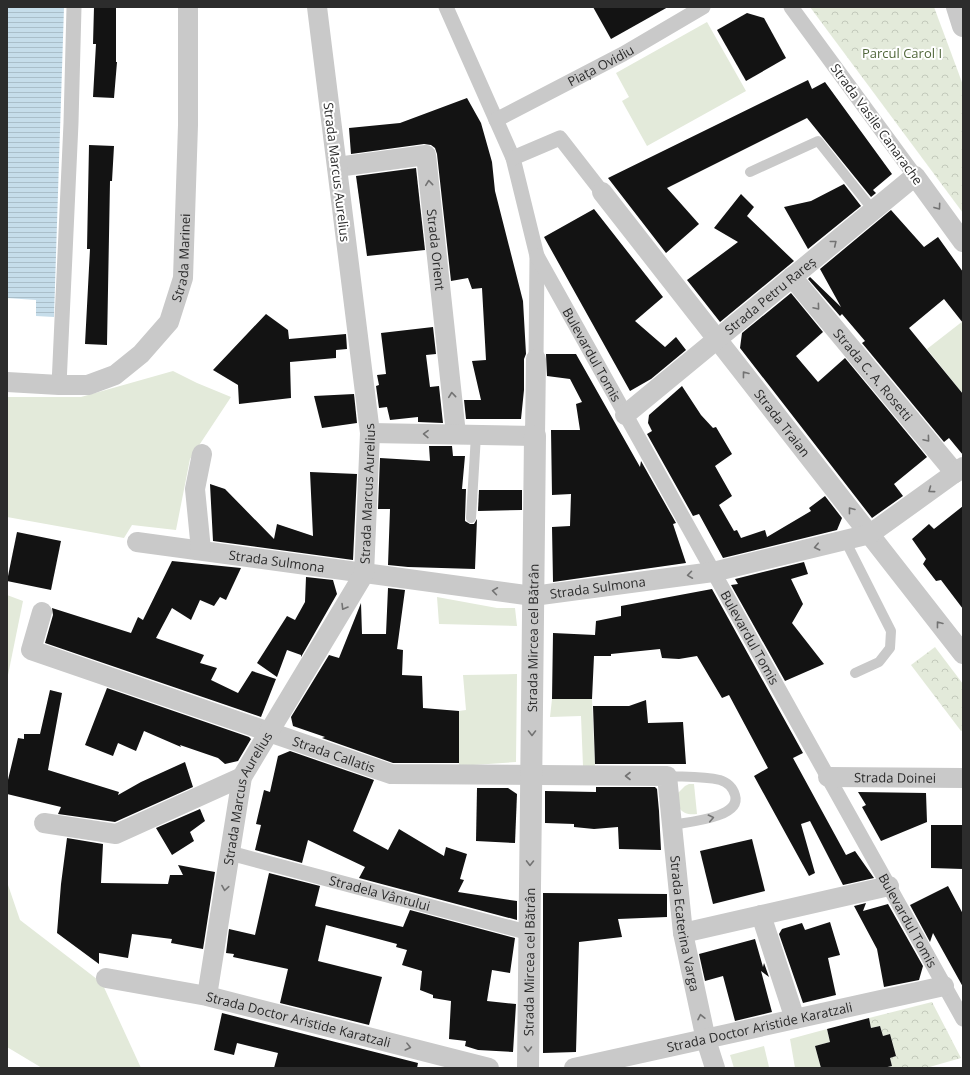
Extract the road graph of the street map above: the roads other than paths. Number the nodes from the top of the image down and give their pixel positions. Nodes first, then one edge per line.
1 (74, 7) edge
2 (188, 7) edge
3 (317, 7) edge
4 (446, 7) edge
5 (703, 7) edge
6 (791, 7) edge
7 (957, 7) edge
8 (963, 26) edge
9 (496, 120) junction
10 (513, 158) junction
11 (337, 167) junction
12 (750, 172) dead end
13 (915, 176) junction
14 (602, 192) joint
15 (873, 210) junction
16 (963, 242) edge
17 (537, 256) junction
18 (792, 277) junction
19 (717, 339) junction
20 (536, 359) joint
21 (7, 382) edge
22 (59, 385) junction
23 (625, 415) junction
24 (370, 433) junction
25 (456, 434) junction
26 (476, 435) junction
27 (535, 436) junction
28 (202, 454) dead end
29 (959, 470) edge
30 (471, 518) dead end
31 (870, 534) junction
32 (845, 540) junction
33 (137, 542) dead end
34 (201, 550) junction
35 (713, 572) junction
36 (364, 574) junction
37 (533, 596) junction
38 (42, 612) dead end
39 (963, 654) edge
40 (855, 673) dead end
41 (269, 732) junction
42 (531, 776) junction
43 (667, 776) junction
44 (242, 777) junction
45 (828, 777) junction
46 (963, 778) edge
47 (44, 823) dead end
48 (672, 825) junction
49 (230, 853) junction
50 (889, 886) junction
51 (761, 915) junction
52 (530, 933) junction
53 (683, 933) junction
54 (106, 978) dead end
55 (944, 986) junction
56 (207, 996) junction
57 (795, 1019) junction
58 (963, 1019) edge
59 (706, 1040) junction
60 (489, 1068) edge
61 (528, 1068) edge
62 (574, 1068) edge
63 (715, 1068) edge

1 - 22 street
2 - 22 street, Strada Marinei
3 - 11 street, Strada Marcus Aurelius
4 - 9 street, Strada Mircea cel Bătrân
5 - 9 street, Piața Ovidiu
6 - 13 street, Strada Vasile Canarache
7 - 8 street
9 - 10 street, Strada Mircea cel Bătrân
10 - 14 street
10 - 17 street, Strada Mircea cel Bătrân
11 - 24 street, Strada Marcus Aurelius
25 -> 11 street, Strada Orient
12 - 15 lane
13 - 15 street, Strada Petru Rareș
13 -> 16 street, Strada Vasile Canarache
14 - 19 street, Strada Traian
18 -> 15 street, Strada Petru Rareș
17 - 20 street, Strada Mircea cel Bătrân
17 - 23 street, Bulevardul Tomis
18 - 19 street, Strada Petru Rareș
18 -> 29 street, Strada C. A. Rosetti
19 - 23 street, Strada Petru Rareș
31 -> 19 street, Strada Traian
20 - 27 street, Strada Mircea cel Bătrân
21 - 22 street, Strada Marinei
23 - 35 street, Bulevardul Tomis
25 -> 24 street
24 - 36 street, Strada Marcus Aurelius
25 - 26 street
26 - 27 street
26 - 30 lane
27 - 37 street, Strada Mircea cel Bătrân
28 - 34 street
29 -> 31 street, Strada Sulmona
31 - 32 street, Strada Sulmona
39 -> 31 street, Strada Traian
32 -> 35 street, Strada Sulmona
32 - 40 lane
33 - 34 street, Strada Sulmona
34 - 36 street, Strada Sulmona
35 -> 37 street, Strada Sulmona
35 - 45 street, Bulevardul Tomis
37 -> 36 street, Strada Sulmona
36 -> 41 street, Strada Marcus Aurelius
37 -> 42 street, Strada Mircea cel Bătrân
38 - 41 street, Strada Callatis
41 - 42 street, Strada Callatis
41 - 44 street, Strada Marcus Aurelius
43 -> 42 street, Strada Callatis
42 -> 52 street, Strada Mircea cel Bătrân
43 - 48 street, Strada Ecaterina Varga
48 -> 43 lane
44 - 47 street
44 - 49 street, Strada Marcus Aurelius
45 - 46 street, Strada Doinei
45 - 50 street, Bulevardul Tomis
48 - 53 street, Strada Ecaterina Varga
49 - 52 street, Stradela Vântului
49 -> 56 street, Strada Marcus Aurelius
50 - 51 street
50 - 55 street, Bulevardul Tomis
51 - 53 street
51 - 57 street
52 -> 61 street, Strada Mircea cel Bătrân
59 -> 53 street, Strada Ecaterina Varga
54 - 56 street, Strada Doctor Aristide Karatzali
55 - 57 street, Strada Doctor Aristide Karatzali
55 - 58 street, Bulevardul Tomis
56 -> 60 street, Strada Doctor Aristide Karatzali
57 - 59 street, Strada Doctor Aristide Karatzali
59 - 62 street, Strada Doctor Aristide Karatzali
59 - 63 street, Strada Ecaterina Varga

